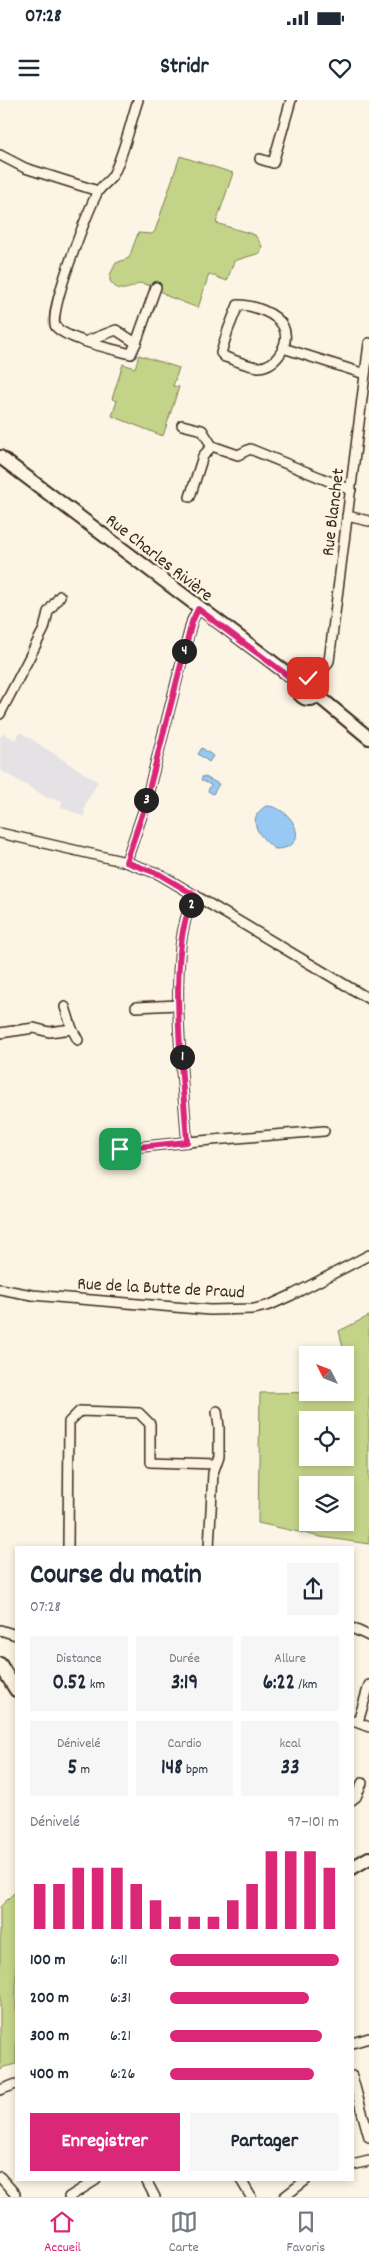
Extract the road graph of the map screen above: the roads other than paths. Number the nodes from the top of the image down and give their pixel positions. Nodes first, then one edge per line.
1 (138, 100) edge
2 (291, 100) edge
3 (0, 155) edge
4 (260, 159) dead end
5 (98, 191) junction
6 (156, 288) dead end
7 (87, 341) junction
8 (136, 343) junction
9 (369, 343) edge
10 (283, 348) junction
11 (365, 374) junction
12 (365, 408) edge
13 (182, 425) dead end
14 (212, 446) junction
15 (0, 457) edge
16 (351, 490) junction
17 (190, 496) dead end
18 (348, 516) junction
19 (369, 521) edge
20 (60, 596) dead end
21 (198, 609) junction
22 (317, 680) junction
23 (300, 683) junction
24 (317, 695) junction
25 (0, 714) edge
26 (369, 738) edge
27 (0, 833) edge
28 (126, 862) junction
29 (196, 896) junction
30 (369, 998) edge
31 (178, 1005) junction
32 (65, 1006) dead end
33 (136, 1007) dead end
34 (72, 1028) junction
35 (0, 1033) edge
36 (78, 1040) dead end
37 (324, 1131) dead end
38 (187, 1142) junction
39 (120, 1149) dead end
40 (369, 1255) edge
41 (0, 1289) edge
42 (217, 1412) dead end
43 (216, 1464) junction
44 (68, 1546) edge
45 (209, 1546) edge
46 (354, 1629) edge
47 (0, 1630) edge
48 (15, 1635) edge
49 (369, 1636) edge
50 (0, 1664) edge
51 (369, 1685) edge
52 (15, 1688) edge
53 (355, 1722) edge
54 (369, 1727) edge
55 (362, 1783) dead end
56 (354, 1799) edge
57 (369, 1858) edge
58 (354, 1867) edge
59 (369, 2038) edge
60 (354, 2042) edge
61 (354, 2083) edge
62 (15, 2084) edge
63 (0, 2090) edge
64 (369, 2137) edge
65 (369, 2161) edge
66 (354, 2165) edge
67 (0, 2177) edge
68 (94, 2181) edge
69 (147, 2181) edge
70 (242, 2181) edge
71 (305, 2181) edge
72 (15, 2194) dead end
73 (69, 2197) edge
74 (155, 2197) edge
75 (251, 2197) edge
76 (284, 2197) edge

1 - 5 street
2 - 4 street
3 - 5 street
5 - 7 street
6 - 8 street
7 - 8 street
7 - 8 street
9 - 11 street, Rue Blanchet
10 - 10 street
10 - 11 street
11 - 12 street, Rue Blanchet
12 - 16 street, Rue Blanchet
13 - 14 street
14 - 16 street
14 - 17 street
15 - 21 main road, Rue Charles Rivière
16 - 18 street, Rue Blanchet
18 - 19 street
18 - 22 street, Rue Blanchet
20 - 25 street
21 - 23 main road, Rue Charles Rivière
21 - 28 street
22 - 23 main road
22 - 24 main road
23 - 24 main road, Rue Charles Rivière
24 - 26 main road, Rue Charles Rivière
27 - 28 street
28 - 29 street
29 - 30 street
29 - 31 street
31 - 33 street
31 - 38 street
32 - 34 street
34 - 35 street
34 - 36 street
37 - 38 street
38 - 39 street
40 - 41 street, Rue de la Butte de Praud
42 - 43 street
43 - 44 street
43 - 45 street
46 - 49 street
47 - 48 street
50 - 52 main road
51 - 53 street
53 - 54 street
55 - 56 street
57 - 58 main road
59 - 60 street
61 - 64 street
62 - 63 street
65 - 66 street
67 - 72 street
68 - 73 street
69 - 74 street
70 - 75 street
71 - 76 street

